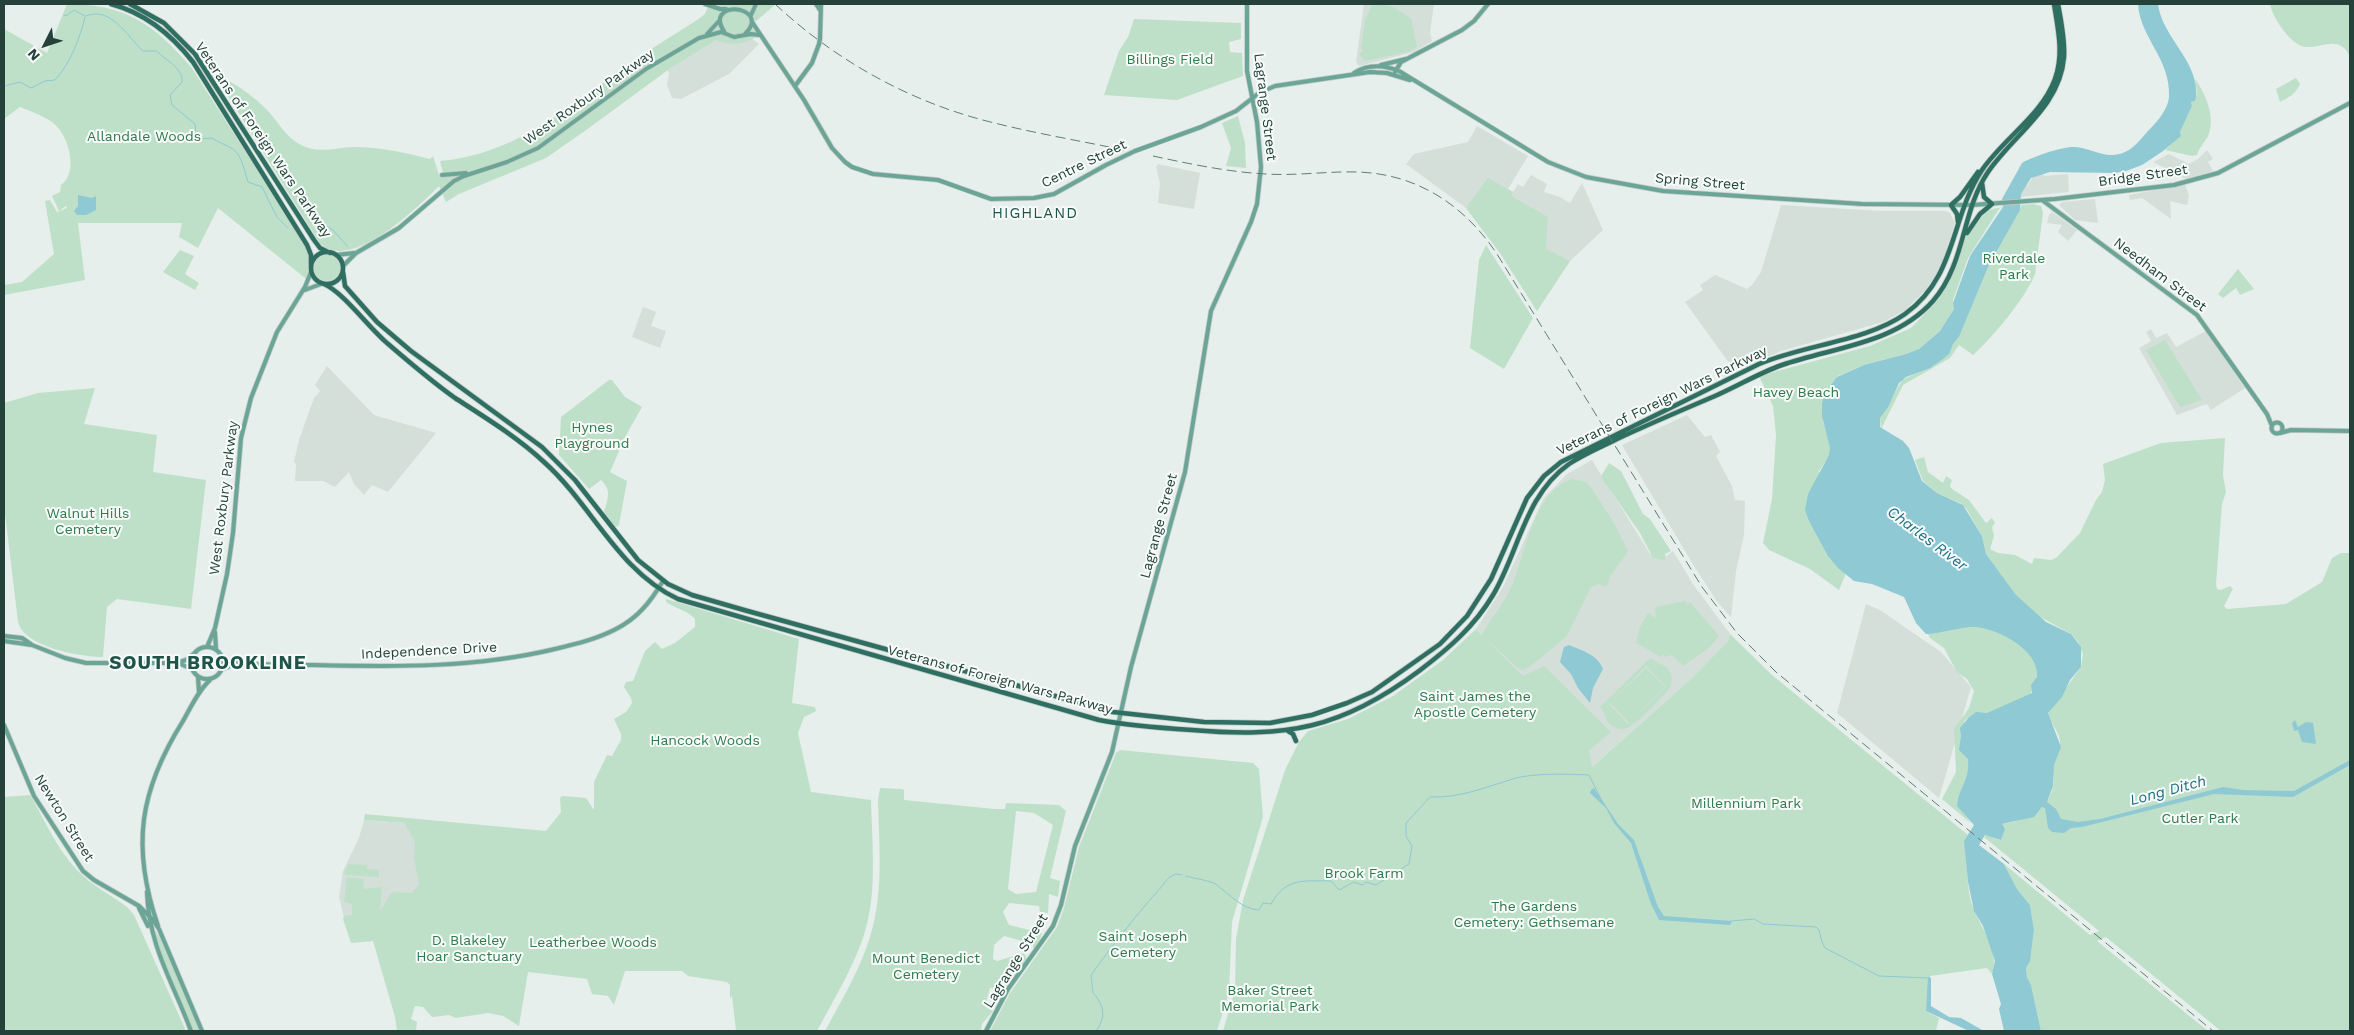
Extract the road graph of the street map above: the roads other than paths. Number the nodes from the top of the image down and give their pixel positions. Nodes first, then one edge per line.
1 (111, 4) edge
2 (130, 4) edge
3 (705, 4) edge
4 (755, 4) edge
5 (816, 4) edge
6 (821, 4) edge
7 (1247, 4) edge
8 (1488, 4) edge
9 (2054, 4) edge
10 (2058, 4) edge
11 (742, 6) junction
12 (711, 7) junction
13 (726, 9) junction
14 (820, 10) junction
15 (720, 18) junction
16 (751, 20) junction
17 (708, 34) junction
18 (727, 34) junction
19 (744, 35) junction
20 (760, 37) junction
21 (1408, 58) junction
22 (1376, 66) junction
23 (1395, 72) junction
24 (1354, 73) junction
25 (794, 86) junction
26 (1253, 98) junction
27 (2350, 103) edge
28 (1989, 161) junction
29 (474, 172) junction
30 (442, 175) dead end
31 (1982, 182) junction
32 (2055, 199) junction
33 (2042, 200) junction
34 (2012, 202) joint
35 (1992, 204) junction
36 (1951, 205) junction
37 (1972, 205) junction
38 (1965, 206) junction
39 (2062, 214) junction
40 (1958, 227) junction
41 (1963, 239) junction
42 (330, 253) junction
43 (356, 253) junction
44 (336, 255) junction
45 (311, 266) junction
46 (343, 269) junction
47 (311, 272) junction
48 (323, 284) junction
49 (301, 293) junction
50 (1898, 318) junction
51 (1903, 326) junction
52 (2267, 414) junction
53 (2278, 423) junction
54 (2272, 426) junction
55 (2282, 427) junction
56 (2291, 430) junction
57 (2350, 430) edge
58 (2280, 433) junction
59 (608, 522) junction
60 (601, 528) junction
61 (1502, 555) junction
62 (1510, 558) junction
63 (663, 581) junction
64 (658, 589) junction
65 (215, 628) junction
66 (4, 636) edge
67 (4, 641) edge
68 (32, 645) junction
69 (207, 647) junction
70 (216, 649) junction
71 (196, 652) junction
72 (224, 660) junction
73 (176, 663) junction
74 (256, 663) junction
75 (192, 669) junction
76 (223, 669) junction
77 (198, 677) junction
78 (210, 680) junction
79 (199, 692) junction
80 (1121, 714) junction
81 (1119, 723) junction
82 (4, 725) edge
83 (1286, 731) junction
84 (1296, 741) dead end
85 (146, 880) junction
86 (131, 901) junction
87 (148, 914) junction
88 (160, 929) junction
89 (154, 945) junction
90 (190, 1031) edge
91 (202, 1031) edge
92 (986, 1031) edge

1 - 45 highway, Veterans of Foreign Wars Parkway
2 - 42 highway, Veterans of Foreign Wars Parkway
3 - 12 main road
4 - 11 main road
4 - 16 main road
5 - 14 main road
6 - 14 main road
7 - 26 main road, Lagrange Street
8 - 21 main road
9 - 28 highway, Veterans of Foreign Wars Parkway
10 - 31 highway, Veterans of Foreign Wars Parkway
11 - 13 main road
11 - 16 main road
12 - 13 main road
12 - 15 main road
13 - 15 main road
14 - 25 main road, bridge
15 - 17 main road, West Roxbury Parkway
15 - 18 main road
16 - 19 main road
16 - 20 main road, Centre Street
17 - 18 main road, West Roxbury Parkway
17 - 29 main road, West Roxbury Parkway
18 - 19 main road
19 - 20 main road
20 - 25 main road, Centre Street
21 - 22 main road
21 - 23 main road
22 - 23 main road, Centre Street
22 - 24 main road, Centre Street
23 - 24 main road, Centre Street
23 - 36 main road, Spring Street
24 - 26 main road, Centre Street
25 - 26 main road, Centre Street
26 - 80 main road, Lagrange Street
27 - 32 main road, Bridge Street
28 - 36 highway
28 - 38 highway, Veterans of Foreign Wars Parkway
29 - 30 main road
29 - 43 main road, West Roxbury Parkway
31 - 35 highway
31 - 37 highway, Veterans of Foreign Wars Parkway
32 - 33 main road, Bridge Street
32 - 39 main road, Needham Street
33 - 34 main road, Bridge Street
33 - 39 main road, Needham Street
34 - 35 main road, Spring Street
35 - 37 main road, Spring Street
35 - 41 highway
36 - 38 main road, Spring Street
36 - 40 highway
37 - 38 main road, Spring Street
37 - 41 highway, Veterans of Foreign Wars Parkway
38 - 40 highway, Veterans of Foreign Wars Parkway
39 - 52 main road, Needham Street
40 - 50 highway, Veterans of Foreign Wars Parkway
41 - 51 highway, Veterans of Foreign Wars Parkway
42 - 44 highway
42 - 45 highway
43 - 44 main road, West Roxbury Parkway
43 - 46 main road, West Roxbury Parkway
44 - 46 highway
45 - 47 highway
46 - 48 highway
46 - 59 highway, Veterans of Foreign Wars Parkway
47 - 48 highway
47 - 49 main road, West Roxbury Parkway
48 - 49 main road
48 - 60 highway, Veterans of Foreign Wars Parkway
49 - 65 main road, West Roxbury Parkway
50 - 51 highway
50 - 61 highway, Veterans of Foreign Wars Parkway
51 - 62 highway, Veterans of Foreign Wars Parkway
52 - 53 main road, Needham Street
52 - 54 main road, Needham Street
53 - 54 main road
53 - 55 main road
54 - 58 main road
55 - 56 main road
55 - 58 main road
56 - 57 main road
56 - 58 main road
59 - 60 highway
59 - 63 highway, Veterans of Foreign Wars Parkway
60 - 64 highway, Veterans of Foreign Wars Parkway
61 - 62 highway
61 - 80 highway, Veterans of Foreign Wars Parkway
62 - 83 highway, Veterans of Foreign Wars Parkway
63 - 64 main road, Independence Drive
63 - 80 highway, Veterans of Foreign Wars Parkway
64 - 74 main road, Independence Drive
64 - 81 highway, Veterans of Foreign Wars Parkway
65 - 69 main road, West Roxbury Parkway
65 - 70 main road, West Roxbury Parkway
66 - 68 main road
67 - 68 main road
68 - 73 main road
69 - 70 main road
69 - 71 main road
70 - 72 main road
71 - 73 main road
71 - 75 main road
72 - 74 main road
72 - 76 main road
73 - 75 main road
74 - 76 main road
75 - 77 main road
76 - 78 main road
77 - 78 main road
77 - 79 main road
78 - 79 main road
79 - 85 main road
80 - 81 main road, Lagrange Street
81 - 83 highway, Veterans of Foreign Wars Parkway
81 - 92 main road, Lagrange Street
82 - 86 main road, Newton Street
83 - 84 highway
85 - 87 main road
85 - 88 main road
86 - 87 main road, Newton Street
86 - 89 main road, Newton Street
87 - 88 main road, Newton Street
87 - 89 main road
88 - 91 main road, Newton Street
89 - 90 main road

